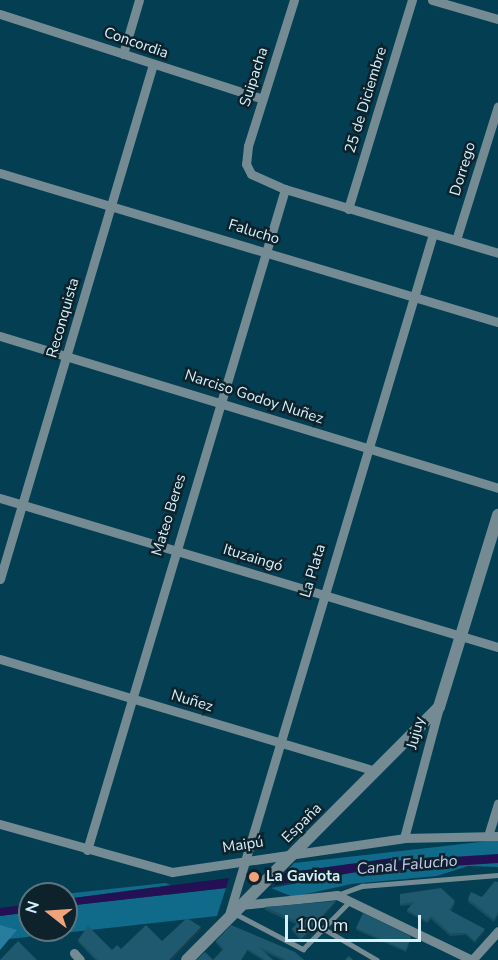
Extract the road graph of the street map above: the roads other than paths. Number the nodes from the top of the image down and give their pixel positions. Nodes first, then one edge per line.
1 (139, 0) edge
2 (294, 0) edge
3 (412, 0) edge
4 (432, 0) edge
5 (0, 14) edge
6 (498, 19) edge
7 (123, 54) junction
8 (153, 64) junction
9 (263, 99) junction
10 (498, 106) edge
11 (0, 173) edge
12 (285, 189) junction
13 (111, 205) junction
14 (348, 209) junction
15 (433, 234) junction
16 (456, 240) junction
17 (265, 251) junction
18 (498, 253) edge
19 (415, 296) junction
20 (498, 321) edge
21 (0, 336) edge
22 (68, 355) junction
23 (220, 401) junction
24 (366, 449) junction
25 (498, 488) edge
26 (0, 498) edge
27 (22, 505) junction
28 (498, 515) edge
29 (174, 550) junction
30 (0, 579) edge
31 (321, 594) junction
32 (461, 636) junction
33 (498, 647) edge
34 (0, 659) edge
35 (130, 698) junction
36 (439, 707) junction
37 (278, 743) junction
38 (375, 771) junction
39 (498, 803) edge
40 (0, 824) edge
41 (493, 836) edge
42 (404, 838) junction
43 (87, 850) junction
44 (295, 852) junction
45 (243, 860) junction
46 (498, 875) edge
47 (338, 895) junction
48 (350, 901) junction
49 (234, 912) junction
50 (324, 929) junction
51 (498, 931) edge
52 (187, 960) edge
53 (377, 960) edge
54 (472, 960) edge

1 - 7 street
2 - 9 street, Suipacha
3 - 14 street, 25 de Diciembre
4 - 6 street
5 - 7 street, Concordia
7 - 8 street, Concordia
8 - 9 street, Concordia
8 - 13 street, Reconquista
9 - 12 street, Suipacha
10 - 16 street, Dorrego
11 - 13 street, Falucho
12 - 14 street
12 - 17 street, Mateo Beres
13 - 17 street, Falucho
13 - 22 street, Reconquista
14 - 15 street
15 - 16 street
15 - 19 street, La Plata
16 - 18 street
17 - 19 street, Falucho
17 - 23 street, Mateo Beres
19 - 20 street, Falucho
19 - 24 street, La Plata
21 - 22 street, Narciso Godoy Nuñez
22 - 23 street, Narciso Godoy Nuñez
22 - 27 street, Reconquista
23 - 24 street, Narciso Godoy Nuñez
23 - 29 street, Mateo Beres
24 - 25 street, Narciso Godoy Nuñez
24 - 31 street, La Plata
26 - 27 street, Ituzaingó
27 - 29 street, Ituzaingó
27 - 30 street, Reconquista
28 - 32 street, Jujuy
29 - 31 street, Ituzaingó
29 - 35 street, Mateo Beres
31 - 32 street, Ituzaingó
31 - 37 street, La Plata
32 - 33 street, Ituzaingó
32 - 36 street, Jujuy
34 - 35 street, Nuñez
35 - 37 street, Nuñez
35 - 43 street, Mateo Beres
36 - 38 street, España
36 - 42 street, Jujuy
37 - 38 street, Nuñez
37 - 45 street, La Plata
38 - 44 street, España
39 - 41 street
40 - 43 street, Maipú
41 - 42 street, Maipú
42 - 44 street, Maipú
43 - 45 street, Maipú
44 - 45 street, Maipú
44 - 49 street, España
45 - 49 street, La Plata
46 - 47 lane
47 - 48 street
47 - 49 street
48 - 50 lane
48 - 54 street
49 - 50 lane
49 - 52 street, España
50 - 53 lane
51 - 54 street

